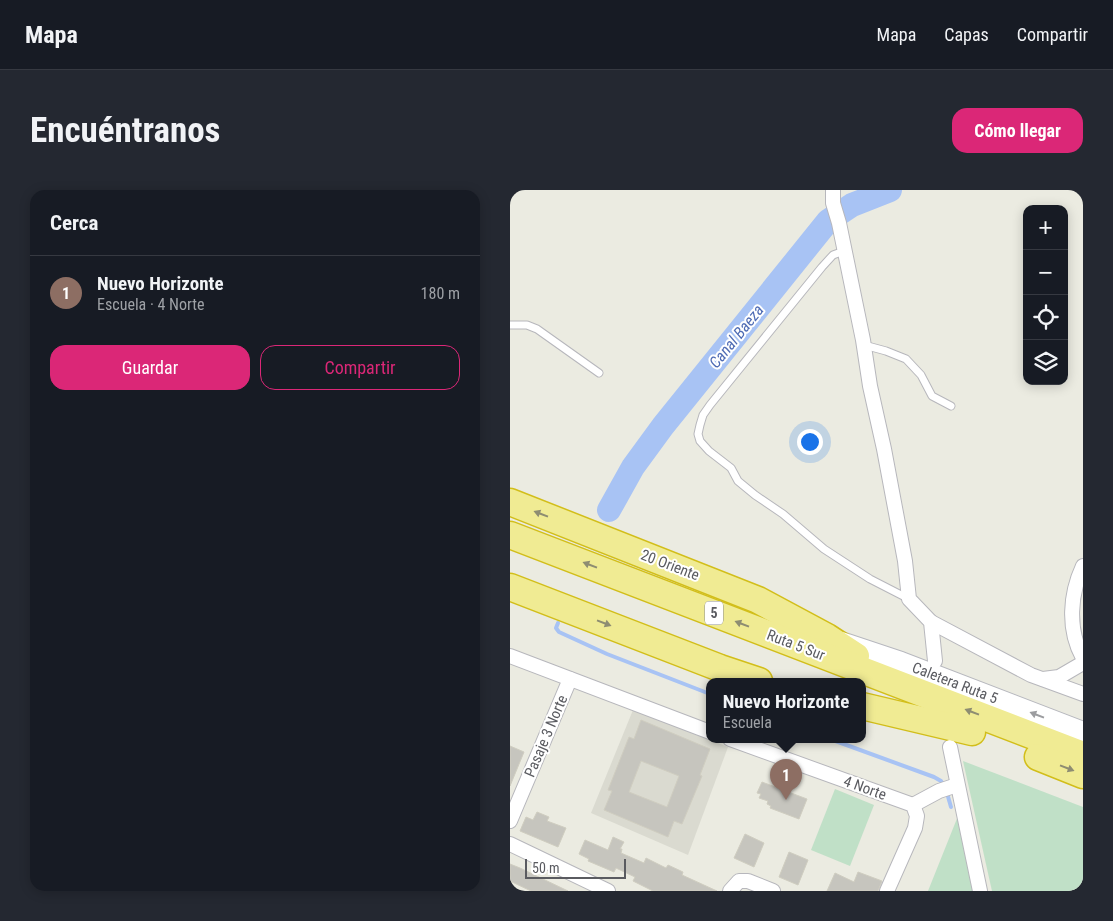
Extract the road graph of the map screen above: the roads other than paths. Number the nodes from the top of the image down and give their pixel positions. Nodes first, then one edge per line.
1 (833, 196) edge
2 (844, 251) junction
3 (510, 325) edge
4 (864, 345) junction
5 (599, 373) dead end
6 (951, 406) dead end
7 (510, 502) edge
8 (510, 535) edge
9 (510, 554) edge
10 (1083, 566) edge
11 (510, 587) edge
12 (909, 599) junction
13 (931, 622) junction
14 (826, 637) junction
15 (510, 656) edge
16 (1083, 658) edge
17 (935, 661) dead end
18 (1083, 663) edge
19 (750, 678) edge
20 (832, 678) edge
21 (570, 679) junction
22 (1042, 679) junction
23 (866, 692) edge
24 (918, 692) junction
25 (1083, 694) edge
26 (866, 707) edge
27 (706, 730) edge
28 (972, 732) junction
29 (1083, 732) edge
30 (741, 743) edge
31 (950, 747) dead end
32 (1083, 755) edge
33 (1083, 775) edge
34 (949, 788) junction
35 (912, 805) junction
36 (510, 821) edge
37 (510, 844) edge
38 (608, 891) edge
39 (730, 891) edge
40 (773, 891) edge
41 (887, 891) edge
42 (980, 891) edge

1 - 2 street
2 - 4 street
2 - 12 lane
3 - 5 lane
4 - 6 lane
4 - 12 street
14 -> 7 highway, 20 Oriente
24 -> 8 highway, Ruta 5 Sur / 5
9 - 20 highway, Ruta 5 Sur / 5
10 - 16 street
11 -> 19 highway
12 - 13 street
13 - 17 street
13 - 22 street
14 - 24 highway, 20 Oriente
29 -> 14 street, Caletera Ruta 5
15 - 21 street
18 - 22 street
21 - 27 street
21 - 36 street, Pasaje 3 Norte
22 - 25 street
23 - 28 highway
32 -> 24 highway, Ruta 5 Sur / 5
26 - 28 highway
28 -> 33 highway
30 - 35 street, 4 Norte
31 - 34 street
34 - 35 street
34 - 42 street
35 - 41 street
37 - 38 street
39 - 40 street

